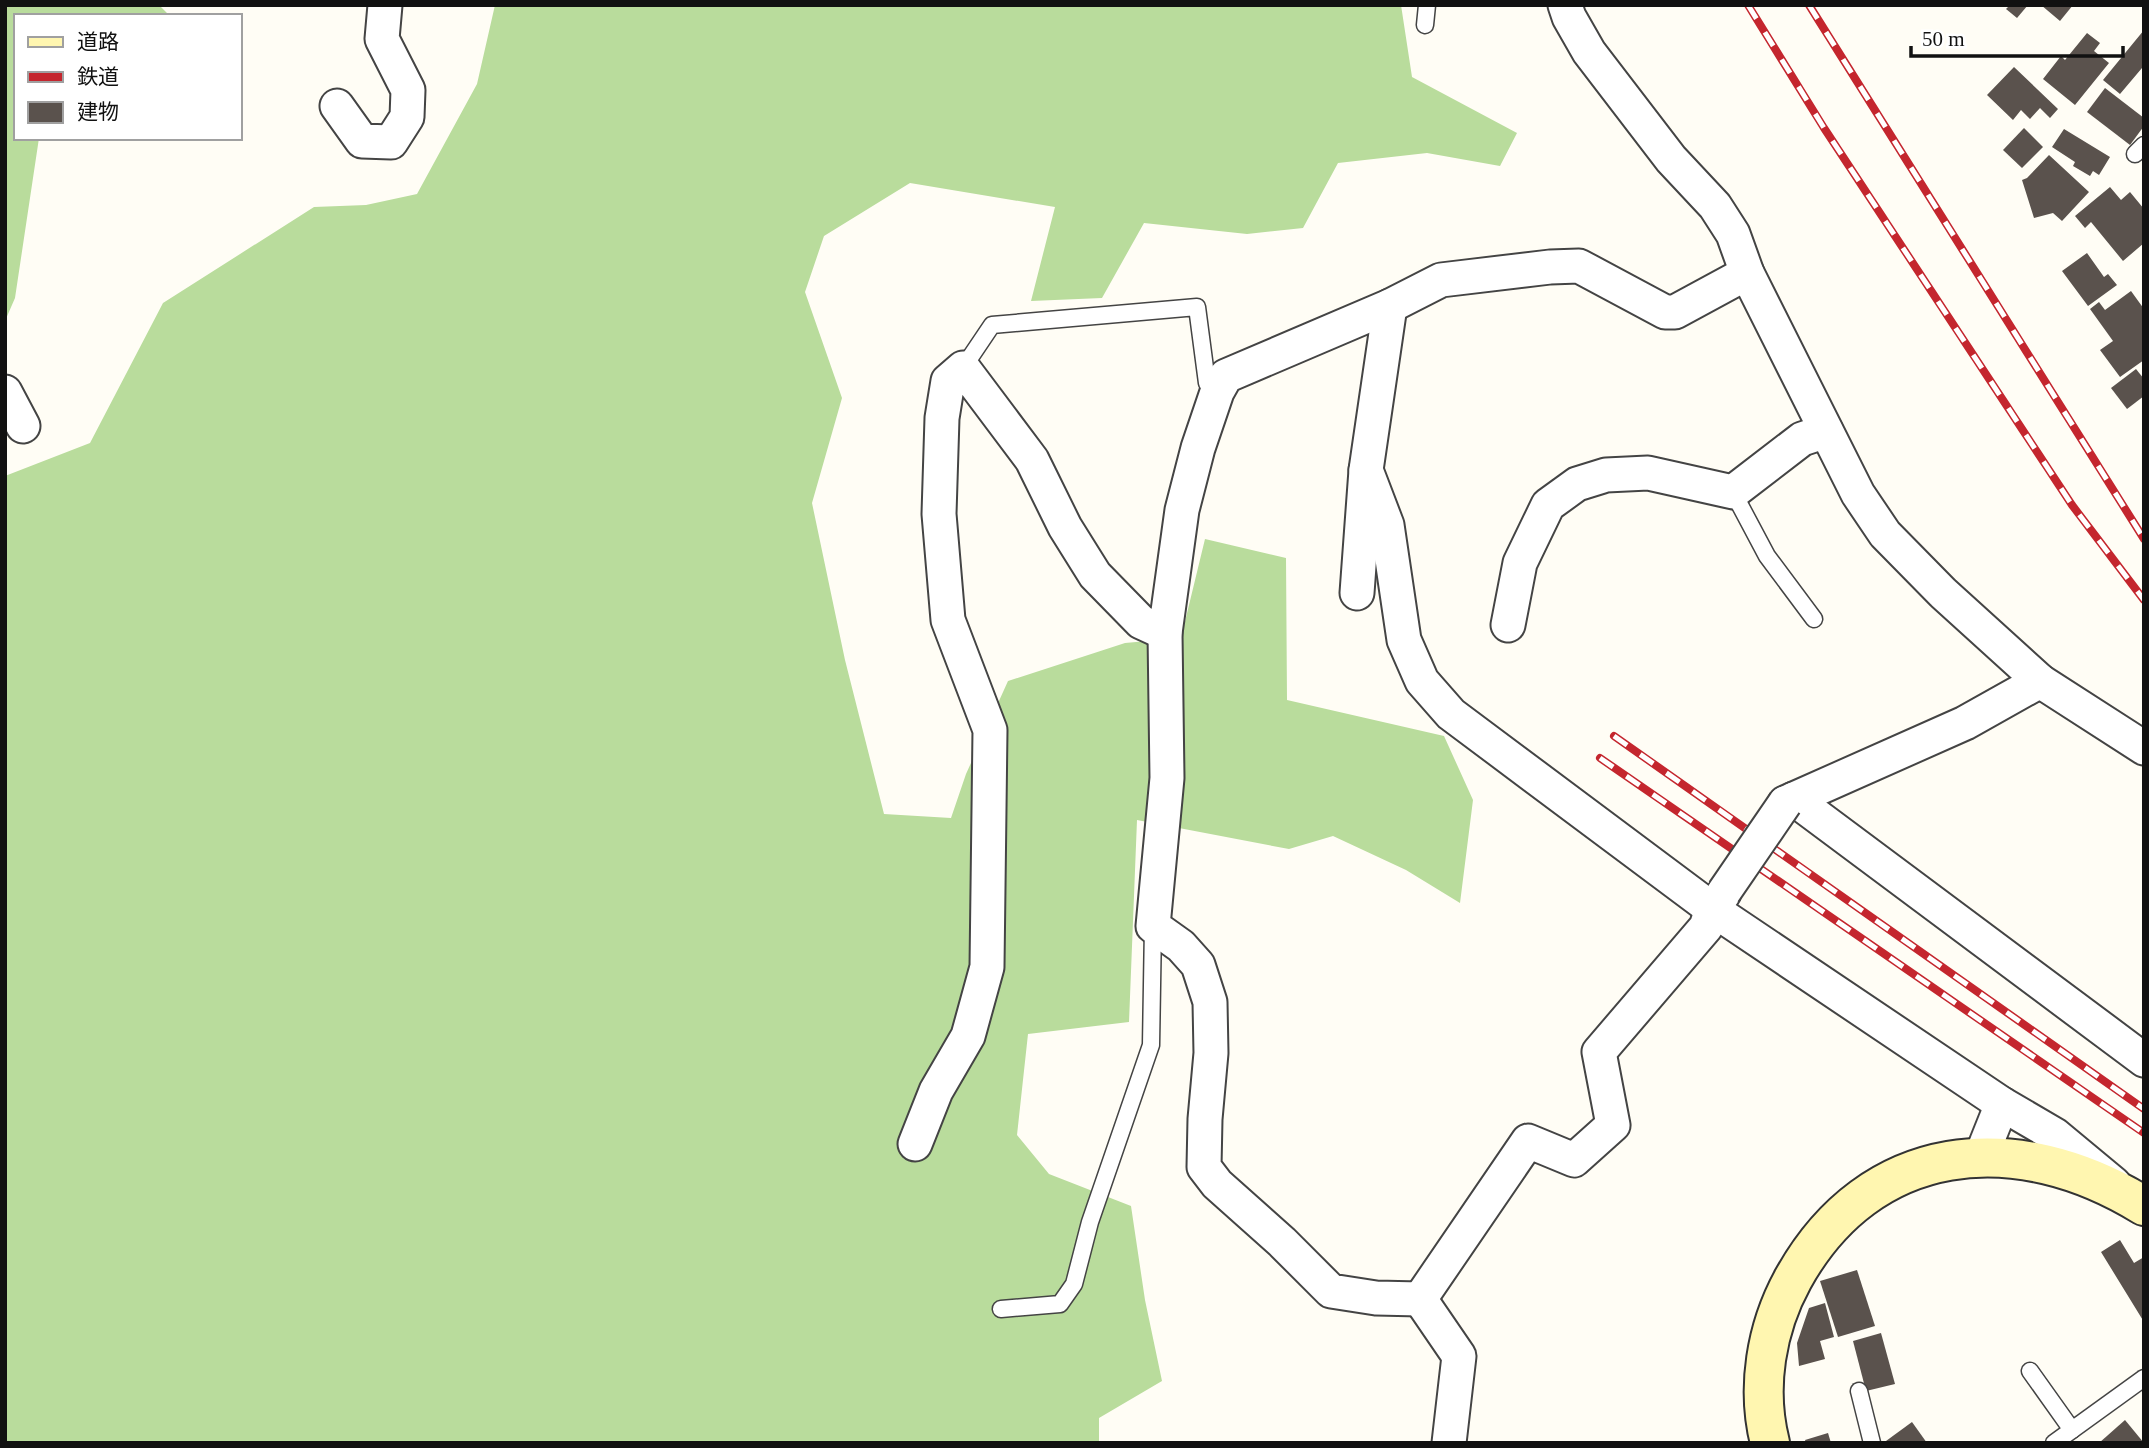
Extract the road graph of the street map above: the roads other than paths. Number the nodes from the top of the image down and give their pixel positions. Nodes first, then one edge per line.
1 (385, 5) edge
2 (1565, 5) edge
3 (1429, 6) edge
4 (1425, 25) dead end
5 (337, 106) dead end
6 (1747, 273) junction
7 (1390, 306) junction
8 (962, 368) junction
9 (1217, 391) junction
10 (5, 392) edge
11 (23, 426) dead end
12 (1826, 431) junction
13 (1366, 470) junction
14 (1733, 492) junction
15 (1357, 593) dead end
16 (1814, 619) dead end
17 (1508, 625) dead end
18 (1165, 633) junction
19 (2040, 681) junction
20 (2144, 748) edge
21 (1790, 801) junction
22 (1718, 901) junction
23 (1153, 926) junction
24 (2142, 1056) edge
25 (2002, 1104) junction
26 (915, 1144) dead end
27 (1980, 1159) junction
28 (2136, 1201) edge
29 (1420, 1299) junction
30 (1002, 1309) dead end
31 (2029, 1371) dead end
32 (2144, 1378) edge
33 (1860, 1391) dead end
34 (2072, 1430) junction
35 (1449, 1443) edge
36 (1770, 1443) edge
37 (1872, 1443) edge
38 (2054, 1443) edge

1 - 5 street
2 - 6 street
3 - 4 lane
6 - 7 street
6 - 12 street
7 - 9 street
7 - 13 street
8 - 9 lane
8 - 18 street
8 - 26 street
9 - 18 street
10 - 11 street
12 - 14 street
12 - 19 street
13 - 15 street
13 - 22 street
14 - 16 lane
14 - 17 street
18 - 23 street
19 - 20 street
19 - 21 street
21 - 22 street, bridge
21 - 24 street
22 - 25 street
22 - 29 street
23 - 29 street
23 - 30 lane
25 - 27 street
25 - 28 street
27 - 28 street
27 - 36 street
29 - 35 street
31 - 34 lane
32 - 34 lane
33 - 37 lane
34 - 38 lane

